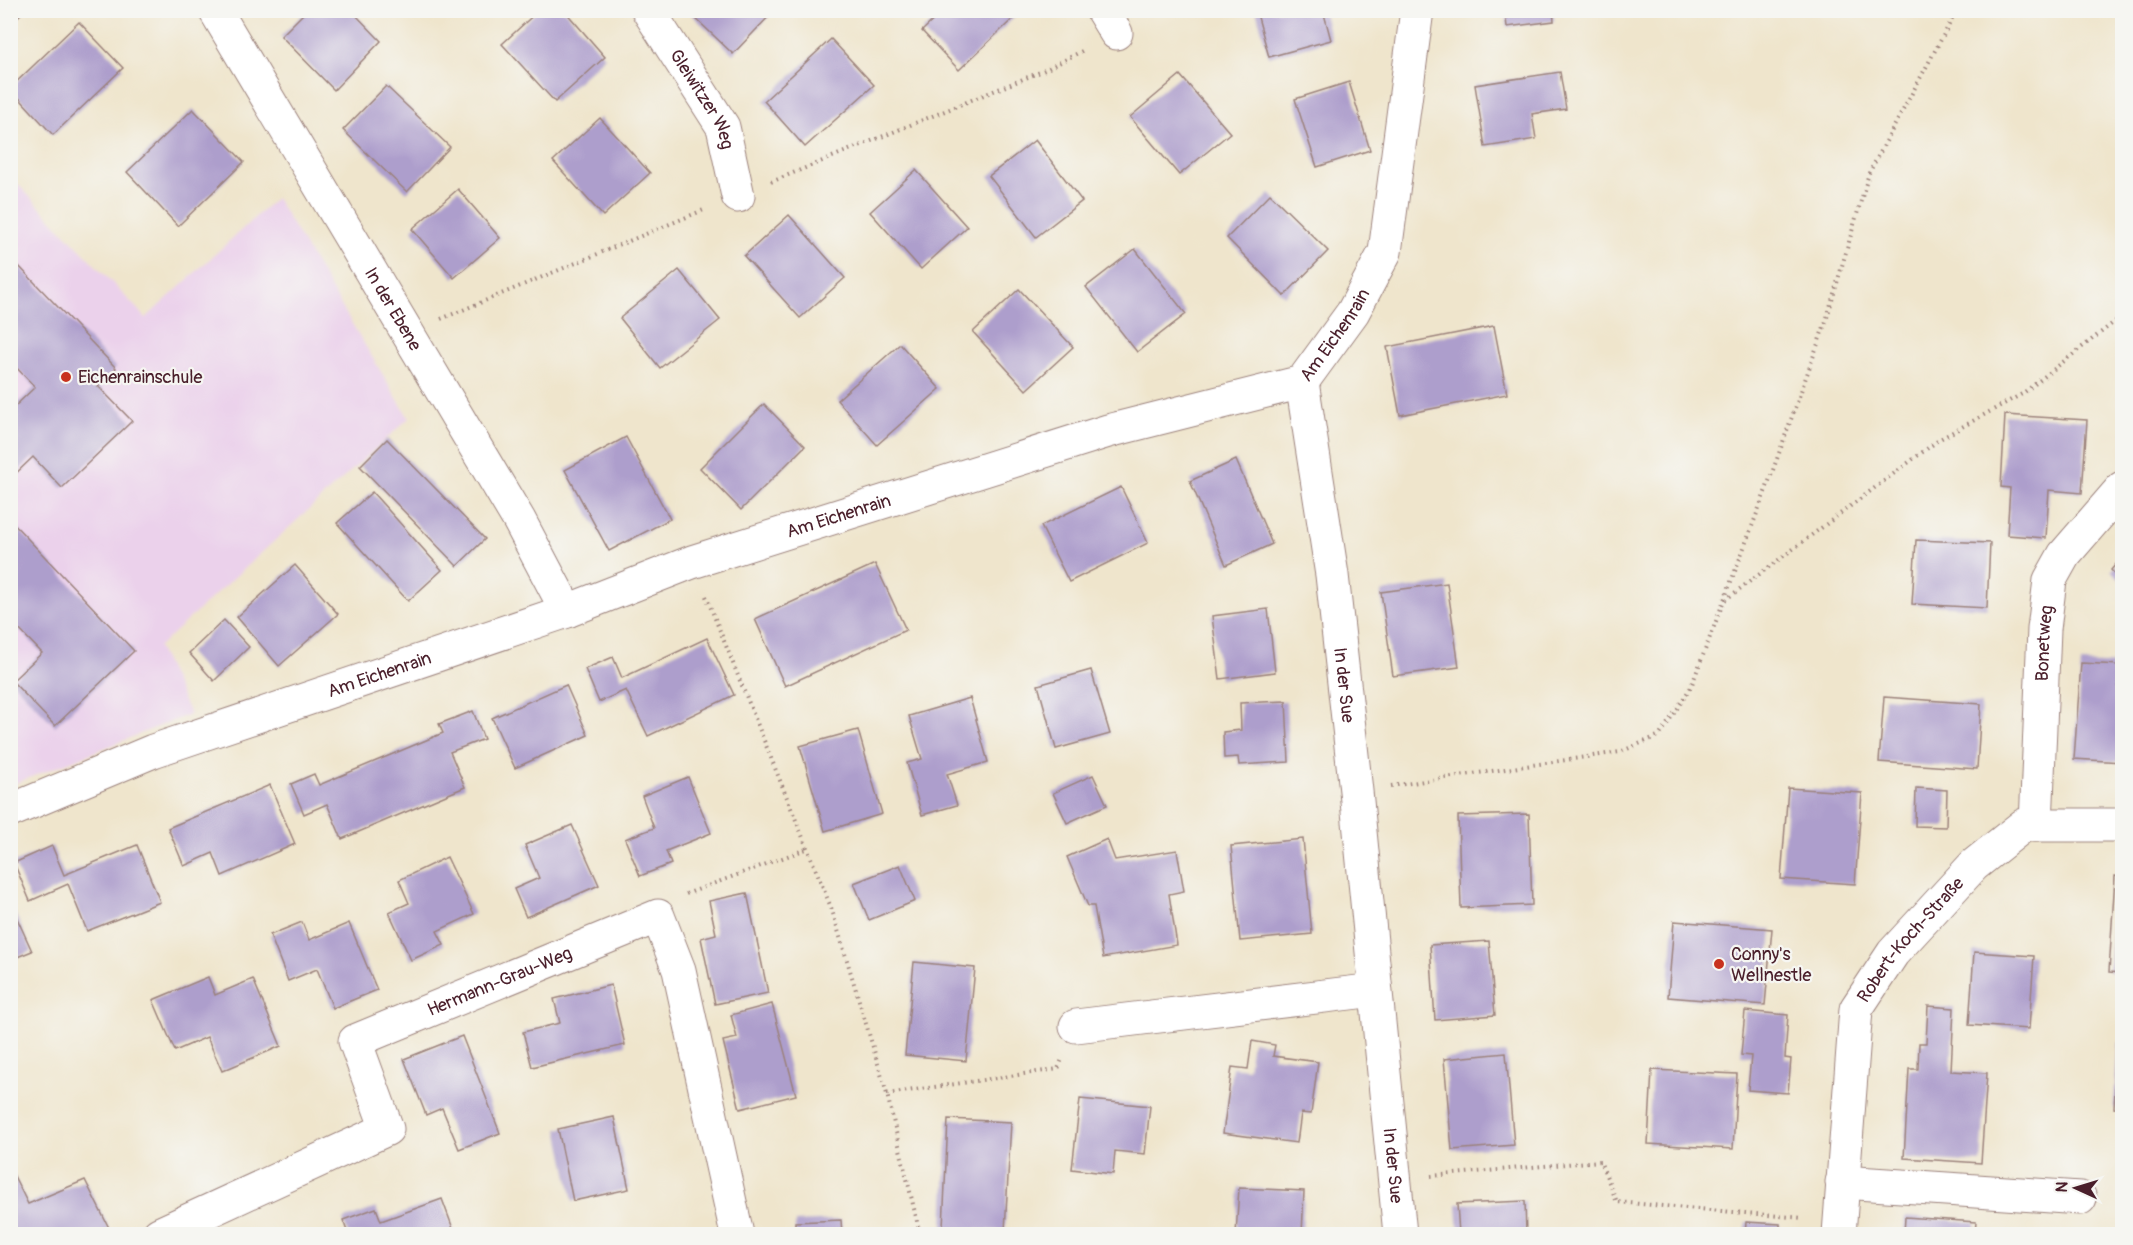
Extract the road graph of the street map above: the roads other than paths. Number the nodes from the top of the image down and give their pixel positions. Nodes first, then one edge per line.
1 (215, 10) edge
2 (648, 10) edge
3 (1417, 10) edge
4 (738, 196) dead end
5 (1302, 382) junction
6 (2122, 488) edge
7 (567, 611) junction
8 (10, 811) edge
9 (2036, 825) junction
10 (2122, 825) edge
11 (1375, 990) junction
12 (1076, 1026) road end
13 (1842, 1182) junction
14 (2080, 1198) dead end
15 (1839, 1228) edge
16 (159, 1234) edge
17 (737, 1234) edge
18 (1400, 1234) edge

1 - 7 street, In der Ebene
2 - 4 street, Gleiwitzer Weg
3 - 5 street, Am Eichenrain
5 - 7 street, Am Eichenrain
5 - 11 street, In der Sue
6 - 9 street, Bonetweg
7 - 8 street, Am Eichenrain
9 - 10 street, Robert-Koch-Straße
9 - 13 street, Robert-Koch-Straße
11 - 12 street
11 - 18 street, In der Sue
13 - 14 street
13 - 15 street, Robert-Koch-Straße
16 - 17 street, Hermann-Grau-Weg

